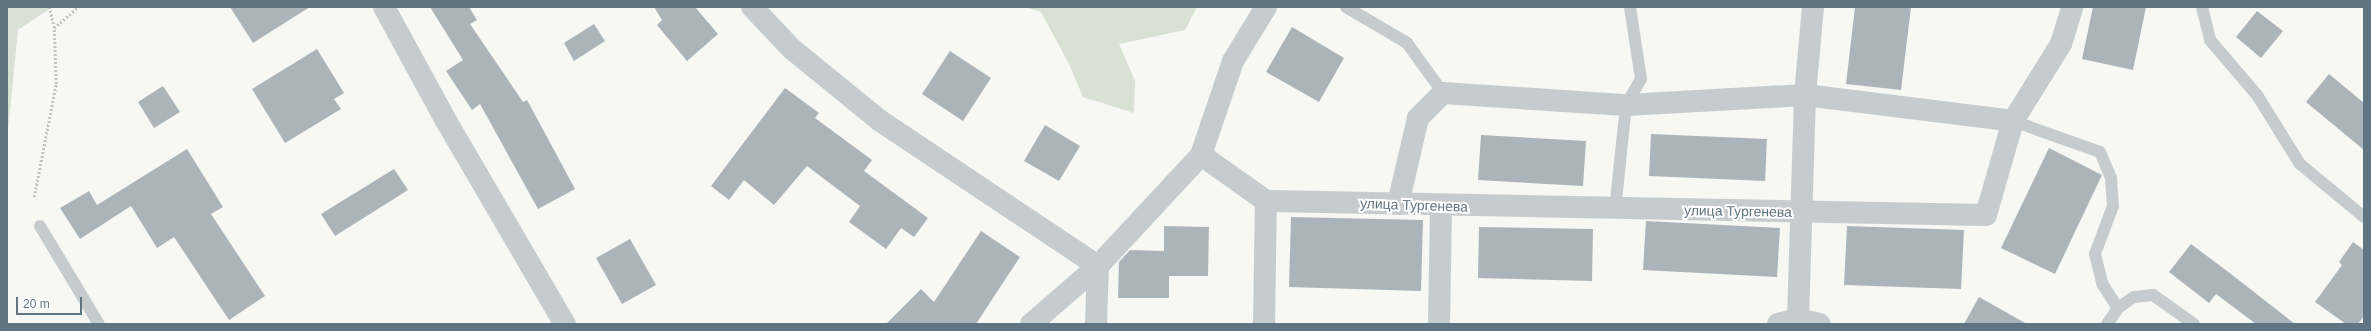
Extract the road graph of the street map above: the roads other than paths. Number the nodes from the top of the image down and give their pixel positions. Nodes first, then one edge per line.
1 (384, 7) edge
2 (752, 7) edge
3 (1266, 7) edge
4 (1346, 7) edge
5 (1630, 7) edge
6 (1813, 7) edge
7 (2072, 7) edge
8 (2202, 7) edge
9 (1443, 92) junction
10 (1805, 95) junction
11 (1626, 105) junction
12 (2013, 121) junction
13 (1201, 155) junction
14 (1266, 201) junction
15 (1398, 204) junction
16 (1441, 205) junction
17 (1615, 210) junction
18 (1804, 212) junction
19 (2364, 217) edge
20 (40, 226) dead end
21 (1098, 266) junction
22 (2118, 308) junction
23 (1798, 322) edge
24 (99, 324) edge
25 (565, 324) edge
26 (1031, 324) edge
27 (1096, 324) edge
28 (1264, 324) edge
29 (1439, 324) edge
30 (2107, 324) edge
31 (2194, 324) edge

1 - 25 street
2 - 21 street
3 - 13 street
4 - 9 lane
5 - 11 lane
6 - 10 street, улица Тургенева
7 - 12 street
8 - 19 lane
9 - 11 street
9 - 15 street
10 - 11 street
10 - 12 street
10 - 18 street, улица Тургенева
11 - 17 lane
12 - 18 street, улица Тургенева
12 - 22 lane
13 - 14 street
13 - 21 street
14 - 15 street, улица Тургенева
14 - 28 street
15 - 16 street, улица Тургенева
16 - 17 street, улица Тургенева
16 - 29 street
17 - 18 street, улица Тургенева
18 - 23 street, улица Тургенева
20 - 24 lane
21 - 26 street
21 - 27 street
22 - 30 lane
22 - 31 lane

